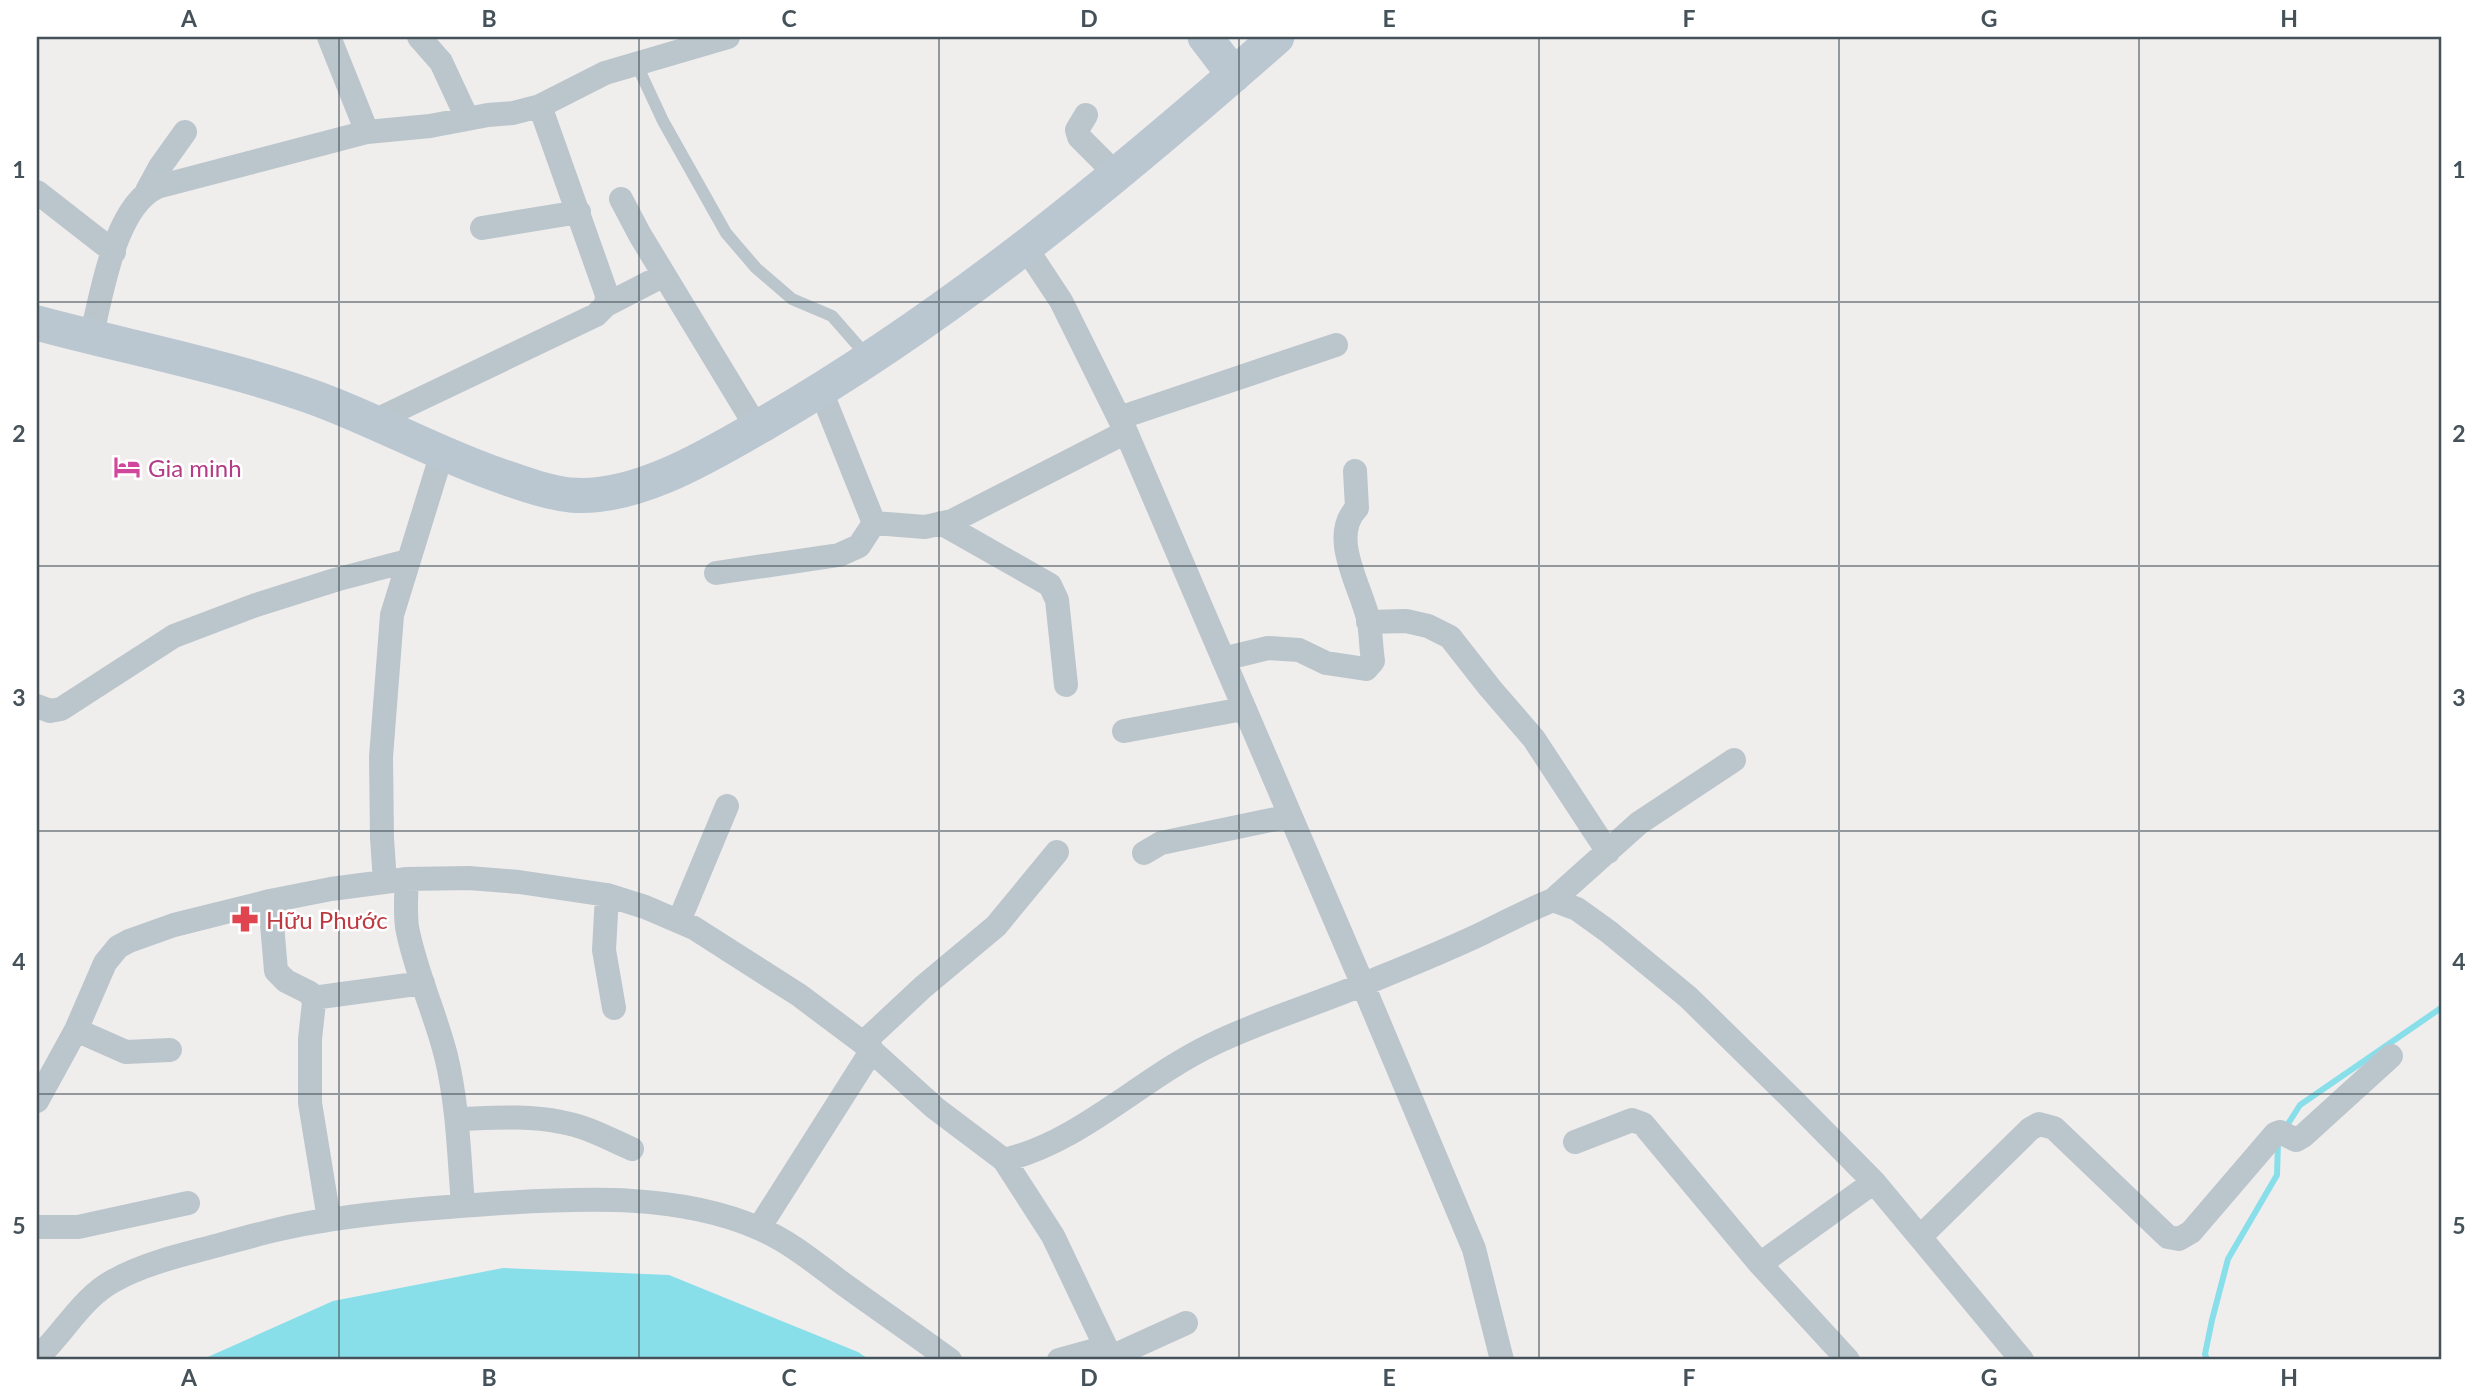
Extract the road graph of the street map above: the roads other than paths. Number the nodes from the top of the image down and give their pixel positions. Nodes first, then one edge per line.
1 (329, 37) edge
2 (419, 37) edge
3 (728, 37) edge
4 (1205, 37) edge
5 (1277, 37) edge
6 (645, 52) edge
7 (1234, 75) junction
8 (540, 106) junction
9 (1086, 115) dead end
10 (467, 118) junction
11 (185, 132) dead end
12 (367, 132) junction
13 (1116, 174) junction
14 (147, 191) junction
15 (37, 192) edge
16 (621, 199) dead end
17 (579, 212) junction
18 (482, 228) dead end
19 (1026, 248) junction
20 (114, 252) junction
21 (664, 275) junction
22 (606, 305) junction
23 (37, 323) edge
24 (90, 337) junction
25 (1336, 345) dead end
26 (869, 359) junction
27 (821, 391) junction
28 (372, 422) junction
29 (1123, 425) junction
30 (757, 428) junction
31 (443, 453) junction
32 (1355, 471) dead end
33 (874, 523) junction
34 (941, 523) junction
35 (407, 561) junction
36 (716, 573) dead end
37 (1368, 622) junction
38 (1223, 659) junction
39 (1066, 685) dead end
40 (37, 706) edge
41 (1244, 709) junction
42 (1124, 731) dead end
43 (1734, 760) dead end
44 (727, 806) dead end
45 (1290, 816) junction
46 (1057, 852) dead end
47 (1608, 852) junction
48 (1144, 853) dead end
49 (396, 881) junction
50 (607, 895) junction
51 (270, 901) junction
52 (1553, 901) junction
53 (679, 921) junction
54 (423, 983) junction
55 (1363, 985) junction
56 (313, 998) junction
57 (614, 1008) dead end
58 (76, 1030) junction
59 (868, 1046) junction
60 (170, 1050) dead end
61 (2390, 1056) dead end
62 (37, 1101) edge
63 (457, 1119) junction
64 (1575, 1142) dead end
65 (632, 1149) dead end
66 (1004, 1160) junction
67 (1874, 1182) junction
68 (188, 1203) dead end
69 (463, 1205) junction
70 (329, 1219) junction
71 (37, 1227) edge
72 (759, 1228) junction
73 (1921, 1236) junction
74 (1760, 1264) junction
75 (1186, 1323) dead end
76 (37, 1355) edge
77 (1110, 1355) edge
78 (950, 1360) edge
79 (1059, 1360) edge
80 (1502, 1360) edge
81 (1848, 1360) edge
82 (2020, 1360) edge

1 - 12 street
2 - 10 street
3 - 6 street
4 - 7 street
5 - 7 street
6 - 8 street
6 - 26 lane
7 - 13 street
8 - 10 street
8 - 17 street
9 - 13 street
10 - 12 street
11 - 14 street
12 - 14 street
13 - 19 street
14 - 20 street
15 - 20 street
16 - 21 street
17 - 18 street
17 - 22 street
19 - 26 street
19 - 29 street
20 - 24 street
21 - 22 street
21 - 30 street
22 - 28 street
23 - 24 street
24 - 28 street
25 - 29 street
26 - 27 street
27 - 30 street
27 - 33 street
28 - 31 street
29 - 34 street
29 - 38 street
30 - 31 street
31 - 35 street
32 - 37 street
33 - 34 street
33 - 36 street
34 - 39 street
35 - 40 street
35 - 49 street
37 - 38 street
37 - 47 street
38 - 41 street
41 - 42 street
41 - 45 street
43 - 47 street
44 - 53 street
45 - 48 street
45 - 55 street
46 - 59 street
47 - 52 street
49 - 50 street
49 - 51 street
49 - 54 street
50 - 53 street
50 - 57 street
51 - 56 street
51 - 58 street
52 - 55 street
52 - 67 street
53 - 59 street
54 - 56 street
54 - 63 street
55 - 66 street
55 - 80 street
56 - 70 street
58 - 60 street
58 - 62 street
59 - 66 street
59 - 72 street
61 - 73 street
63 - 65 street
63 - 69 street
64 - 74 street
66 - 77 street
67 - 73 street
67 - 74 street
68 - 71 street
69 - 70 street
69 - 72 street
70 - 76 street
72 - 78 street
73 - 82 street
74 - 81 street
75 - 77 street
77 - 79 street

